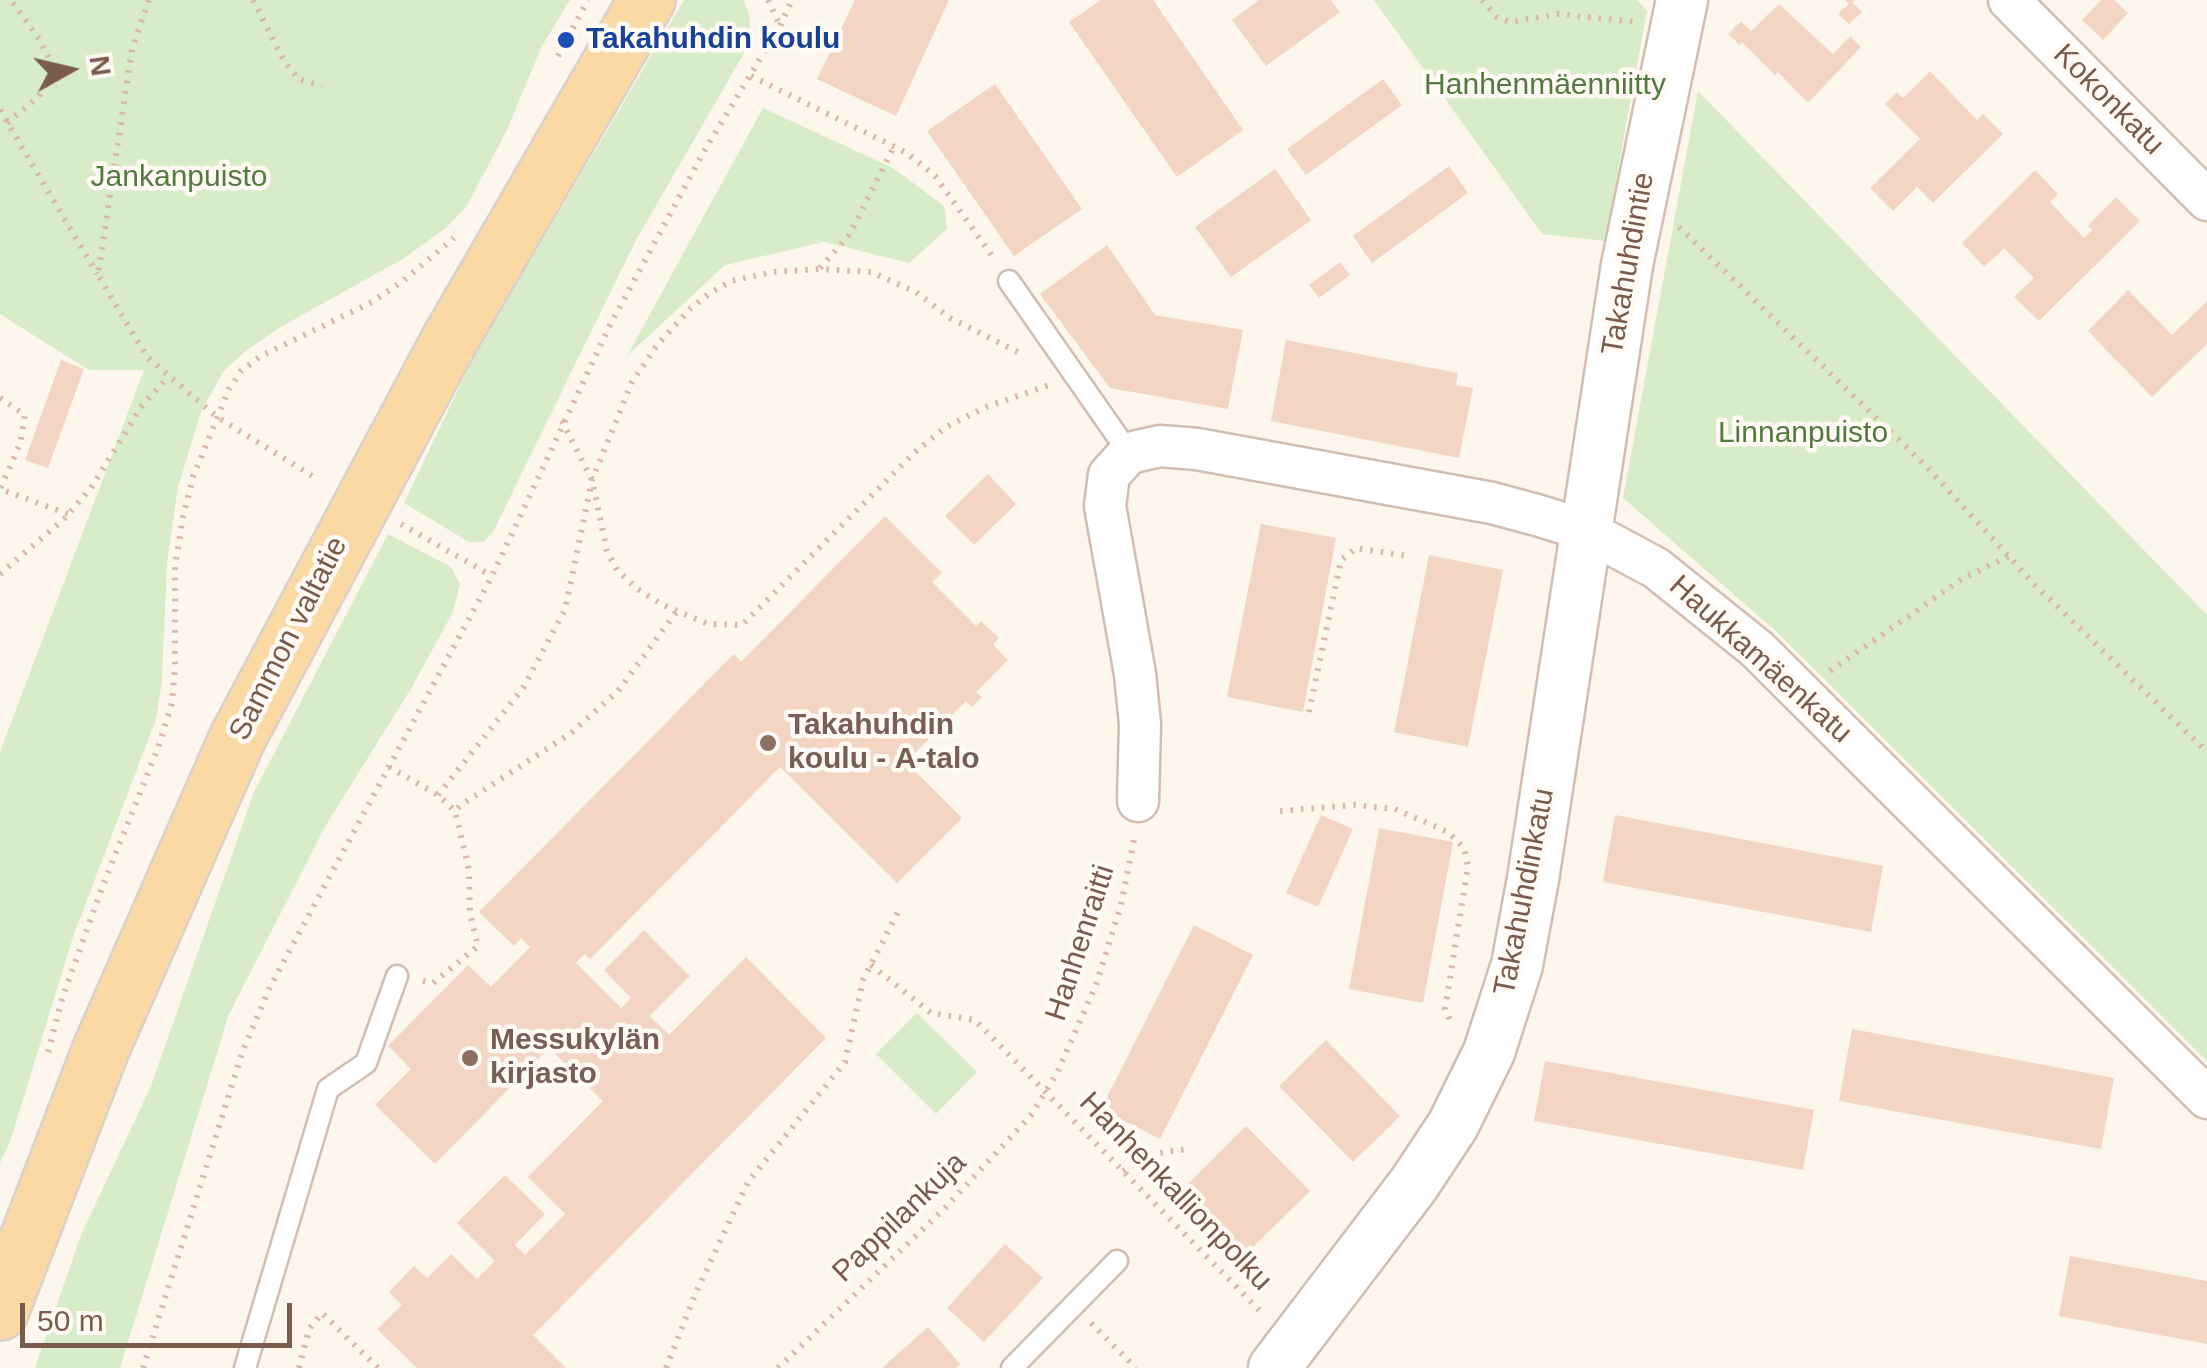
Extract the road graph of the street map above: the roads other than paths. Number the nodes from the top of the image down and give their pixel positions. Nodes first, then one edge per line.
1 (647, 0) edge
2 (2010, 0) edge
3 (1679, 16) edge
4 (2207, 200) edge
5 (1010, 280) road end
6 (1129, 453) junction
7 (1585, 530) junction
8 (1138, 801) road end
9 (397, 976) road end
10 (2207, 1098) edge
11 (1116, 1261) dead end
12 (0, 1312) edge
13 (1273, 1345) edge
14 (245, 1368) edge
15 (1012, 1368) edge

1 - 12 main road, Sammon valtatie
2 - 4 street, Kokonkatu
3 - 7 street, Takahuhdintie
5 - 6 lane
6 - 7 street, Haukkamäenkatu
6 - 8 street
7 - 10 street, Haukkamäenkatu
7 - 13 street, Takahuhdinkatu
9 - 14 lane
11 - 15 lane

